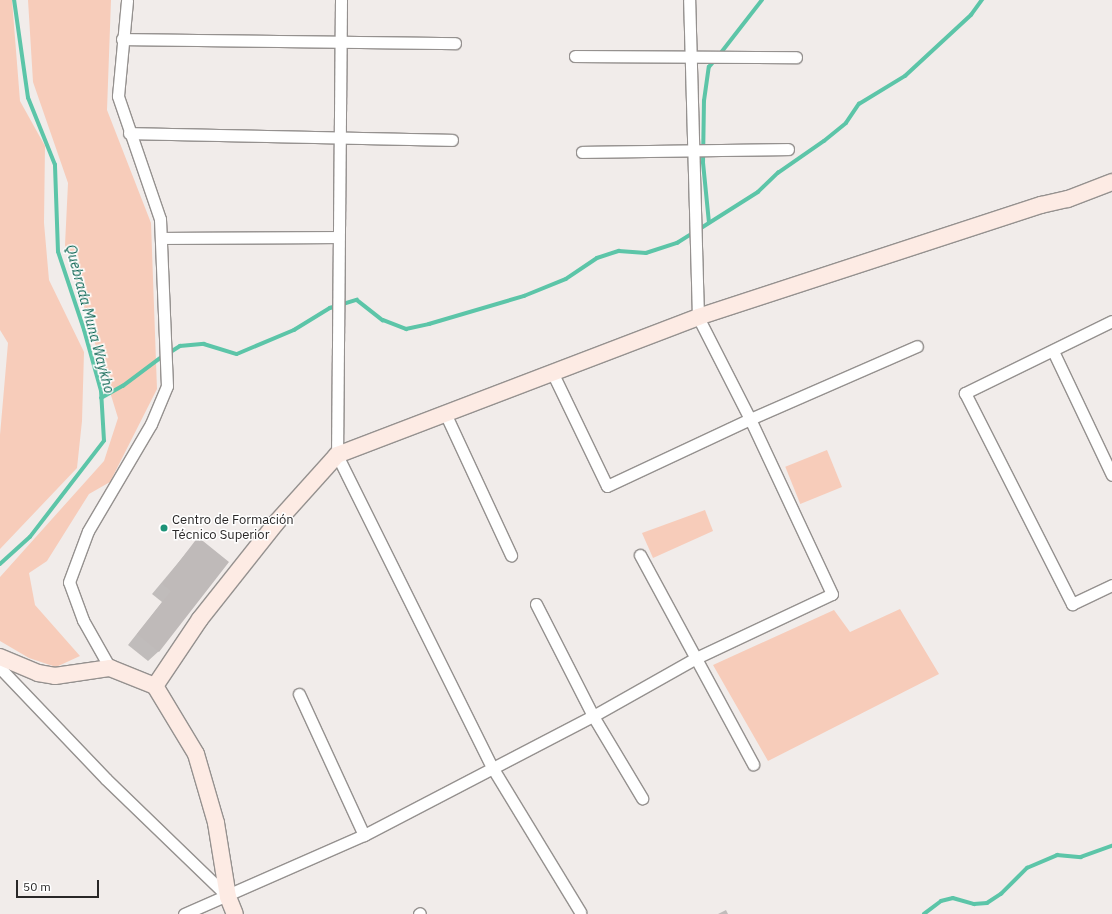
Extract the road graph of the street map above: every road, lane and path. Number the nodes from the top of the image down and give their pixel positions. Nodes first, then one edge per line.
1 (127, 0) edge
2 (340, 0) edge
3 (689, 0) edge
4 (122, 39) junction
5 (340, 42) junction
6 (455, 43) dead end
7 (575, 56) dead end
8 (690, 56) junction
9 (796, 57) dead end
10 (129, 133) junction
11 (339, 138) junction
12 (452, 140) dead end
13 (788, 149) dead end
14 (691, 150) junction
15 (582, 152) dead end
16 (1112, 182) edge
17 (338, 237) junction
18 (161, 238) junction
19 (698, 317) junction
20 (1112, 321) edge
21 (917, 346) dead end
22 (1053, 351) junction
23 (553, 374) junction
24 (445, 413) junction
25 (750, 419) junction
26 (336, 455) junction
27 (1112, 475) edge
28 (511, 555) dead end
29 (640, 555) dead end
30 (1112, 585) edge
31 (536, 604) dead end
32 (0, 657) edge
33 (696, 658) junction
34 (0, 668) edge
35 (110, 668) junction
36 (155, 686) junction
37 (298, 694) dead end
38 (593, 716) junction
39 (753, 764) dead end
40 (492, 767) junction
41 (642, 798) dead end
42 (364, 835) junction
43 (228, 897) junction
44 (580, 912) dead end
45 (184, 914) edge
46 (235, 914) edge

1 - 4 street
2 - 5 street
3 - 8 street
4 - 5 street
4 - 10 street
5 - 6 street
5 - 11 street
7 - 8 street
8 - 9 street
8 - 14 street
10 - 11 street
10 - 18 street
11 - 12 street
11 - 17 street
13 - 14 street
14 - 15 street
14 - 19 street
16 - 19 street
17 - 18 street
17 - 26 street
18 - 35 street
19 - 23 street
19 - 25 street
20 - 22 street
21 - 25 street
22 - 27 street
22 - 30 street
23 - 24 street
23 - 25 street
24 - 26 street
24 - 28 street
25 - 33 street
26 - 36 street
26 - 40 street
29 - 33 street
31 - 38 street
32 - 35 street
33 - 38 street
33 - 39 street
34 - 43 street
35 - 36 street
36 - 43 street
37 - 42 street
38 - 40 street
38 - 41 street
40 - 42 street
40 - 44 street
42 - 43 street
43 - 45 street
43 - 46 street

